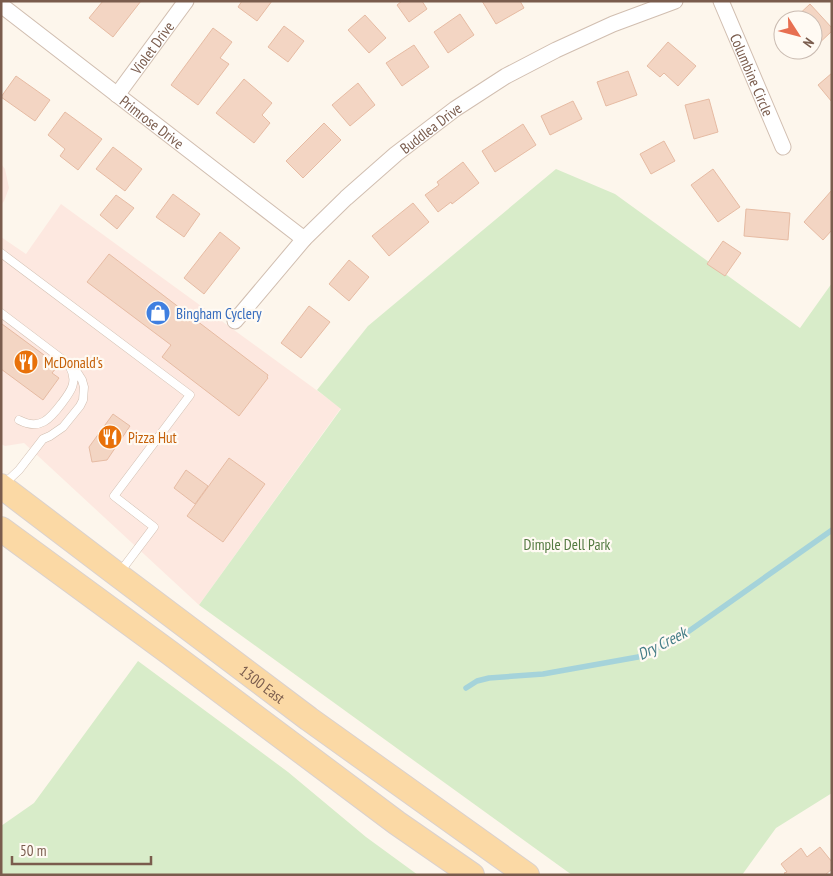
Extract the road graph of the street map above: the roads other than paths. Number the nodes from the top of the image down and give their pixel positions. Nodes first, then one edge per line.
1 (186, 1) edge
2 (675, 1) edge
3 (721, 1) edge
4 (1, 5) edge
5 (118, 95) junction
6 (783, 147) dead end
7 (304, 239) junction
8 (1, 253) edge
9 (1, 313) edge
10 (235, 322) dead end
11 (64, 360) junction
12 (19, 420) dead end
13 (1, 486) edge
14 (1, 529) edge
15 (118, 575) junction
16 (472, 875) edge
17 (527, 875) edge

1 - 5 street, Violet Drive
2 - 7 street, Buddlea Drive
3 - 6 street, Columbine Circle
4 - 5 street, Primrose Drive
5 - 7 street, Primrose Drive
7 - 10 street, Buddlea Drive
8 - 15 lane
9 - 11 lane
11 - 12 lane
11 - 13 lane
13 - 15 main road, 1300 East
14 - 16 main road, 1300 East
15 - 17 main road, 1300 East

